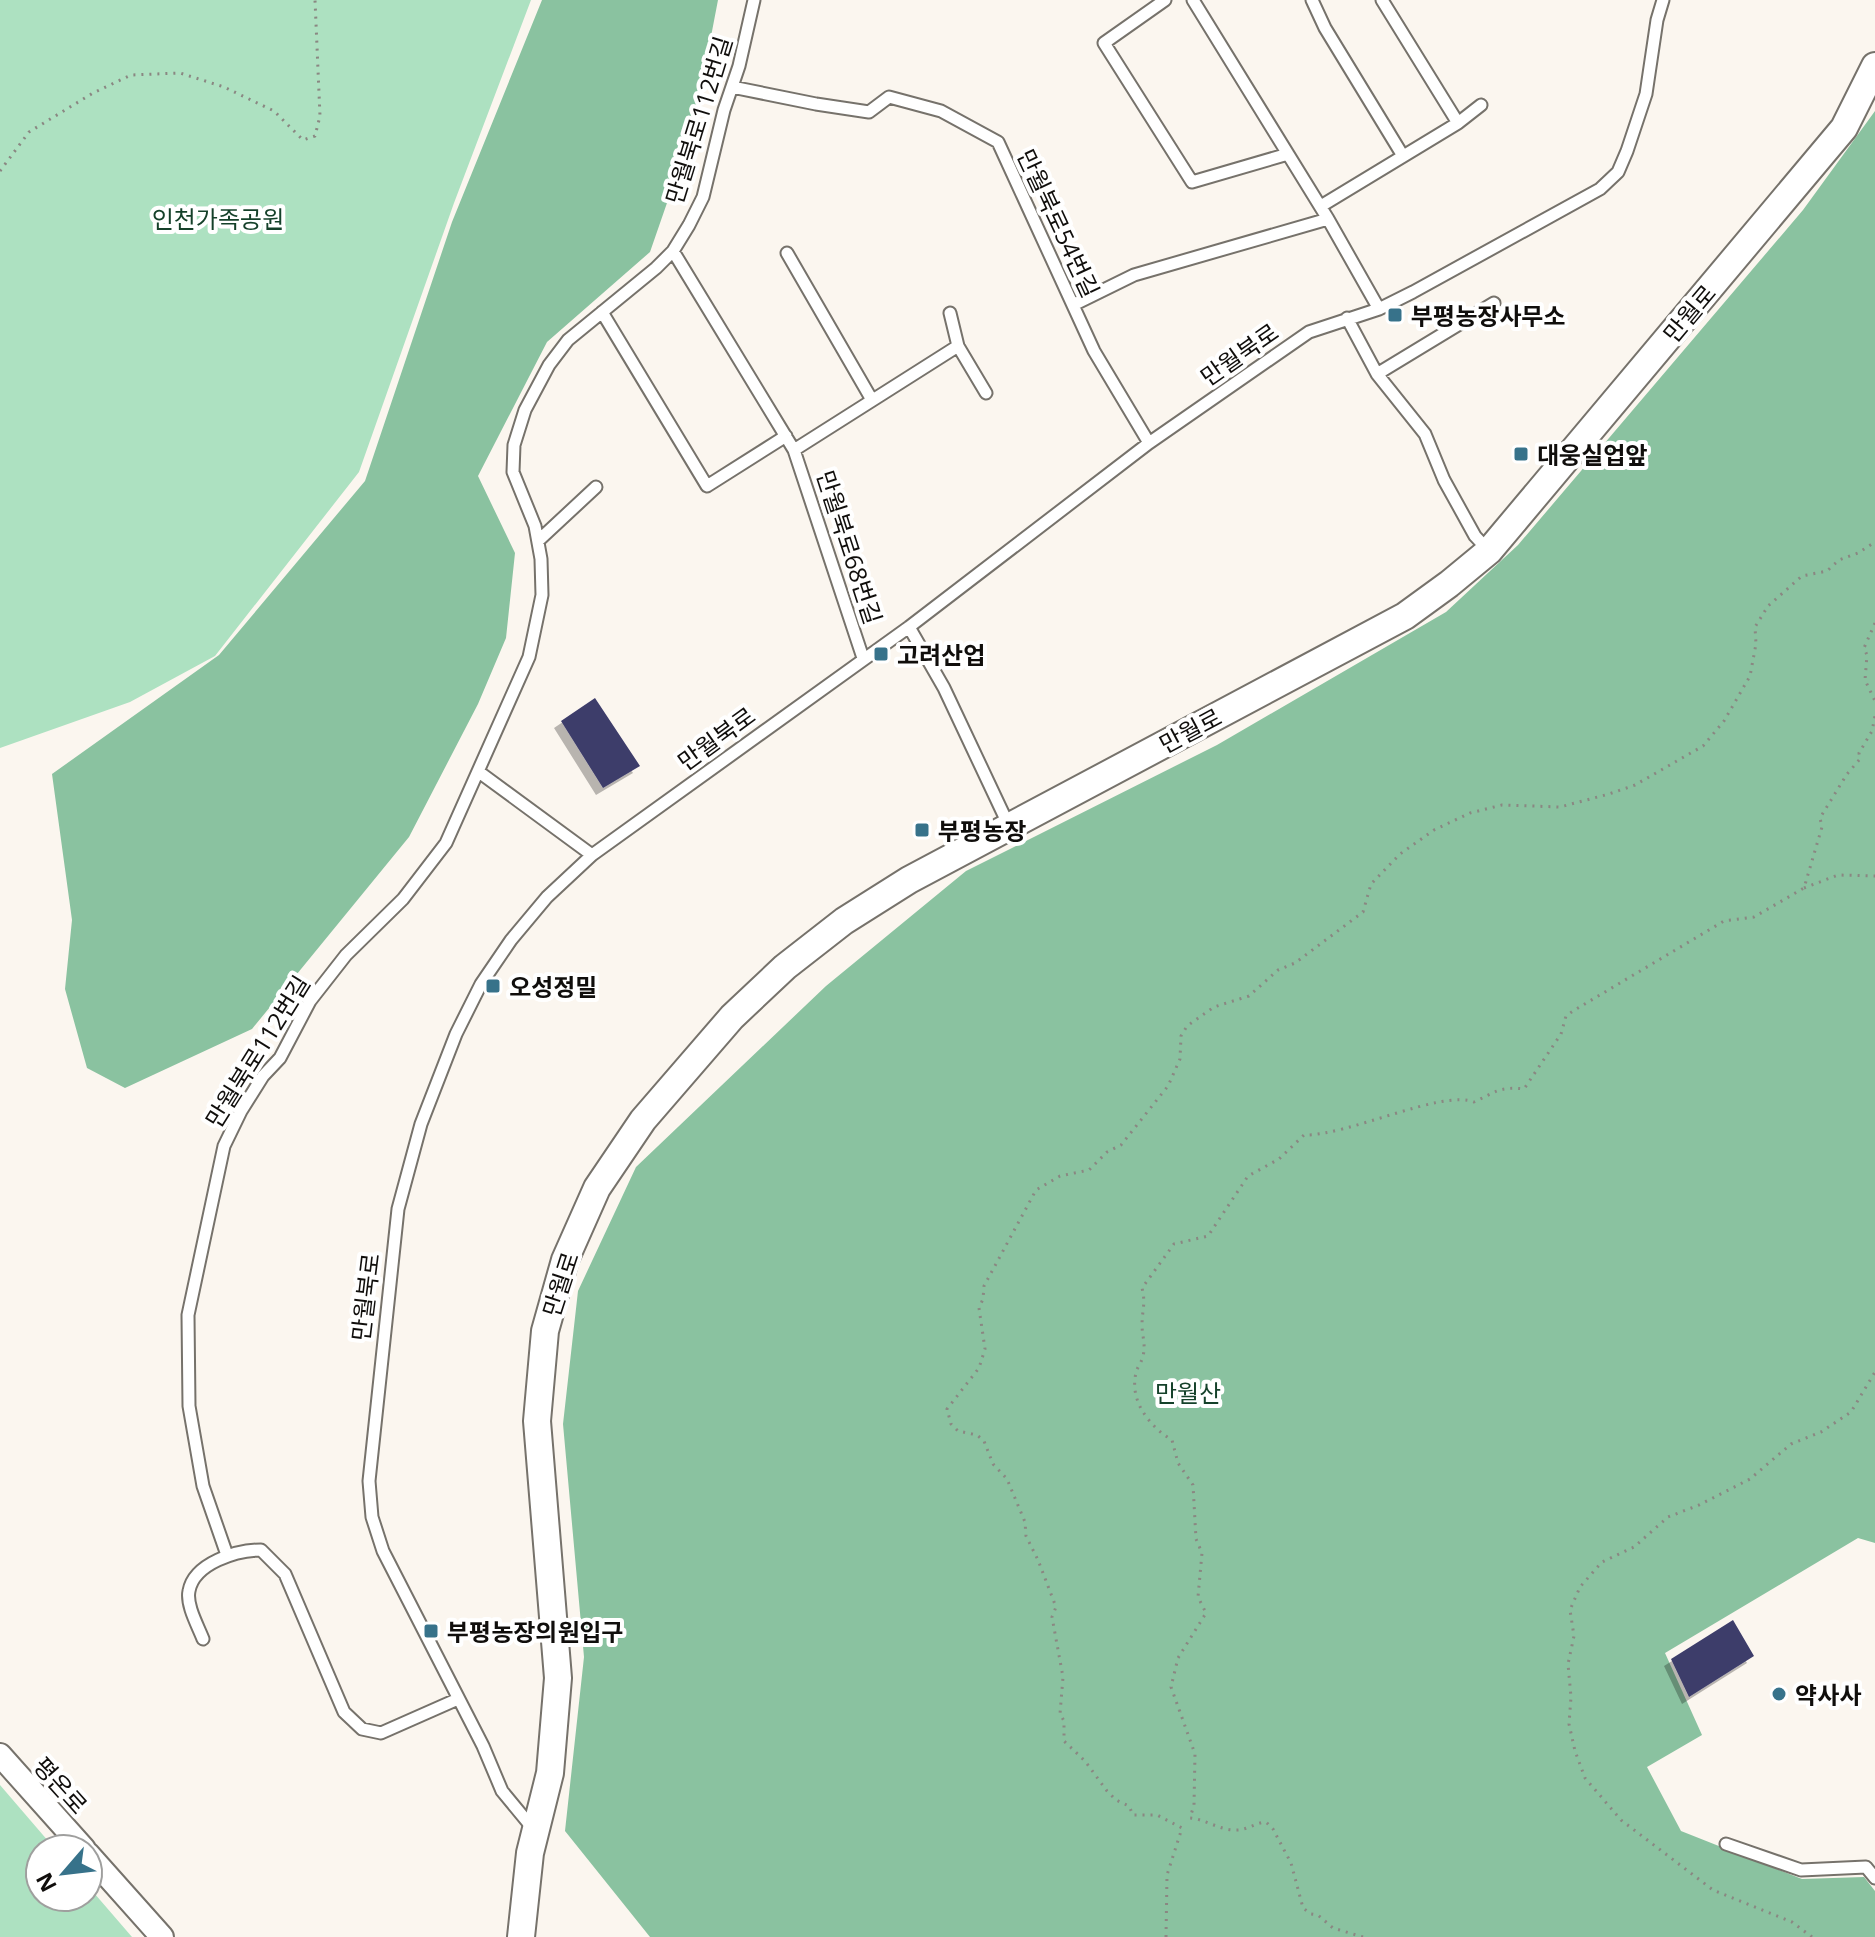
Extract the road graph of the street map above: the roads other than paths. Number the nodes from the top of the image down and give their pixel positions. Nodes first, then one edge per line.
1 (754, 0) edge
2 (1165, 0) edge
3 (1193, 0) edge
4 (1312, 0) edge
5 (1382, 0) edge
6 (1663, 0) edge
7 (1875, 66) edge
8 (732, 87) junction
9 (1481, 105) dead end
10 (1458, 123) junction
11 (1288, 154) junction
12 (1403, 156) junction
13 (1321, 206) junction
14 (1328, 219) junction
15 (673, 251) junction
16 (787, 253) dead end
17 (1494, 303) dead end
18 (1073, 305) junction
19 (1379, 309) junction
20 (602, 312) junction
21 (950, 313) dead end
22 (1347, 318) junction
23 (958, 346) junction
24 (1377, 374) junction
25 (986, 393) dead end
26 (872, 400) junction
27 (786, 436) junction
28 (1149, 443) junction
29 (794, 450) junction
30 (596, 487) dead end
31 (538, 541) junction
32 (1489, 551) junction
33 (909, 627) junction
34 (863, 658) junction
35 (479, 772) junction
36 (1009, 827) junction
37 (592, 855) junction
38 (227, 1555) junction
39 (203, 1639) dead end
40 (458, 1699) junction
41 (0, 1755) edge
42 (535, 1832) junction
43 (70, 1833) edge
44 (1726, 1844) dead end
45 (104, 1872) edge
46 (1875, 1878) edge
47 (162, 1937) edge
48 (521, 1937) edge

1 - 8 lane, 만월북로112번길
2 - 11 lane
3 - 11 lane
4 - 12 lane
5 - 10 lane
6 - 19 lane, 만월북로
7 - 32 street, 만월로
8 - 15 lane, 만월북로112번길
8 - 18 lane, 만월북로54번길
9 - 10 lane
10 - 12 lane
11 - 13 lane
12 - 13 lane
13 - 14 lane
14 - 18 lane
14 - 19 lane
15 - 20 lane, 만월북로112번길
15 - 27 lane, 만월북로68번길
16 - 26 lane
17 - 24 lane
18 - 28 lane, 만월북로54번길
19 - 22 lane, 만월북로
20 - 27 lane
20 - 31 lane, 만월북로112번길
21 - 23 lane
22 - 24 lane
22 - 28 lane, 만월북로
23 - 25 lane
23 - 26 lane, 만월북로68번길
24 - 32 lane
26 - 29 lane, 만월북로68번길
27 - 29 lane, 만월북로68번길
28 - 33 lane, 만월북로
29 - 34 lane, 만월북로68번길
30 - 31 lane
31 - 35 lane, 만월북로112번길
32 - 36 street, 만월로
33 - 34 lane, 만월북로
33 - 36 lane
34 - 37 lane, 만월북로
35 - 37 lane
35 - 38 lane, 만월북로112번길
36 - 42 street, 만월로
37 - 40 lane, 만월북로
38 - 39 lane
38 - 40 lane
40 - 42 lane, 만월북로
41 - 43 street, 평온로
42 - 48 street, 만월로
44 - 46 lane
45 - 47 street

